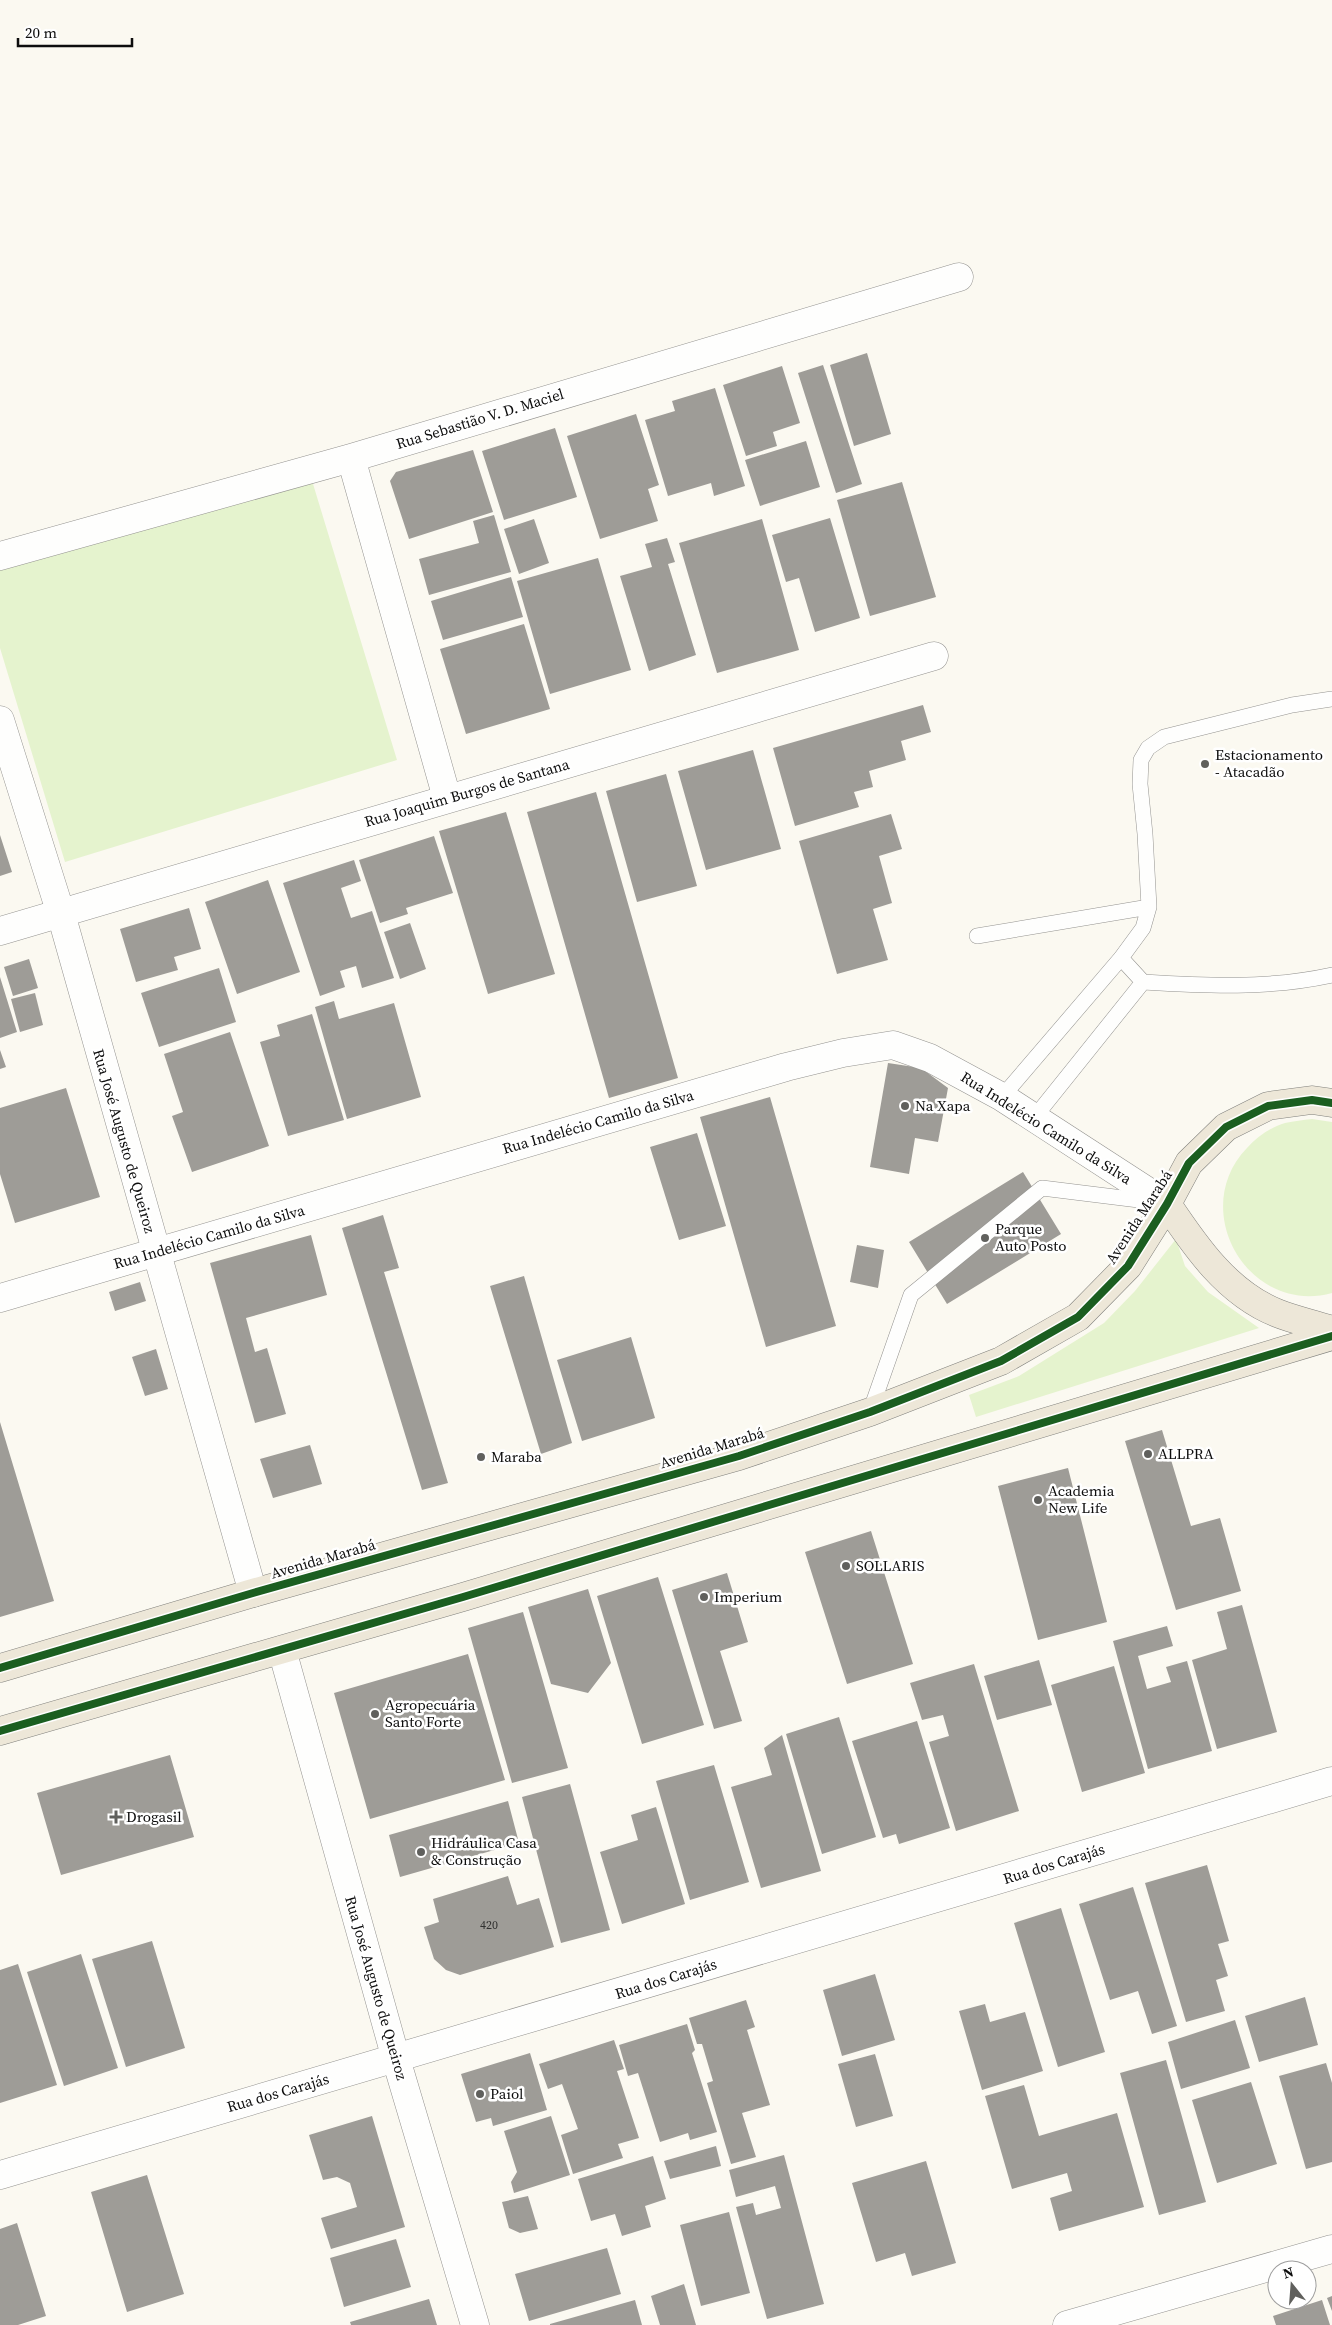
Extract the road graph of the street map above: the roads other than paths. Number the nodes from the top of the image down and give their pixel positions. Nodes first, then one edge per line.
1 (959, 277) dead end
2 (351, 458) junction
3 (0, 556) edge
4 (934, 656) dead end
5 (1332, 699) edge
6 (0, 720) edge
7 (447, 798) junction
8 (1149, 907) junction
9 (61, 914) junction
10 (0, 931) edge
11 (977, 936) dead end
12 (1120, 958) junction
13 (1332, 975) edge
14 (1143, 982) junction
15 (1002, 1097) junction
16 (1332, 1103) edge
17 (1034, 1118) junction
18 (1167, 1204) junction
19 (156, 1252) junction
20 (0, 1298) edge
21 (1332, 1330) edge
22 (1332, 1336) edge
23 (870, 1412) junction
24 (253, 1593) junction
25 (282, 1650) junction
26 (0, 1668) edge
27 (0, 1731) edge
28 (1332, 1781) edge
29 (396, 2059) junction
30 (0, 2175) edge
31 (1332, 2249) edge
32 (1135, 2315) edge
33 (476, 2325) edge
34 (1066, 2325) edge

1 - 2 street, Rua Sebastião V. D. Maciel
2 - 3 street, Rua Sebastião V. D. Maciel
2 - 7 street
4 - 7 street, Rua Joaquim Burgos de Santana
5 - 8 lane
6 - 9 street, Rua José Augusto de Queiroz
7 - 9 street, Rua Joaquim Burgos de Santana
8 - 11 lane
8 - 12 lane
9 - 10 street, Rua Joaquim Burgos de Santana
9 - 19 street, Rua José Augusto de Queiroz
12 - 14 lane
12 - 15 lane
13 - 14 lane
14 - 17 lane
15 - 17 street, Rua Indelécio Camilo da Silva
15 - 19 street, Rua Indelécio Camilo da Silva
16 - 18 main road, Avenida Marabá
17 - 18 street, Rua Indelécio Camilo da Silva
18 - 21 main road
18 - 23 main road, Avenida Marabá
18 - 23 lane
19 - 20 street, Rua Indelécio Camilo da Silva
19 - 24 street, Rua José Augusto de Queiroz
22 - 25 main road
23 - 24 main road, Avenida Marabá
24 - 26 main road, Avenida Marabá
25 - 27 main road
25 - 29 street, Rua José Augusto de Queiroz
28 - 29 street, Rua dos Carajás
29 - 30 street, Rua dos Carajás
29 - 33 street, Rua José Augusto de Queiroz
31 - 32 street
32 - 34 street

